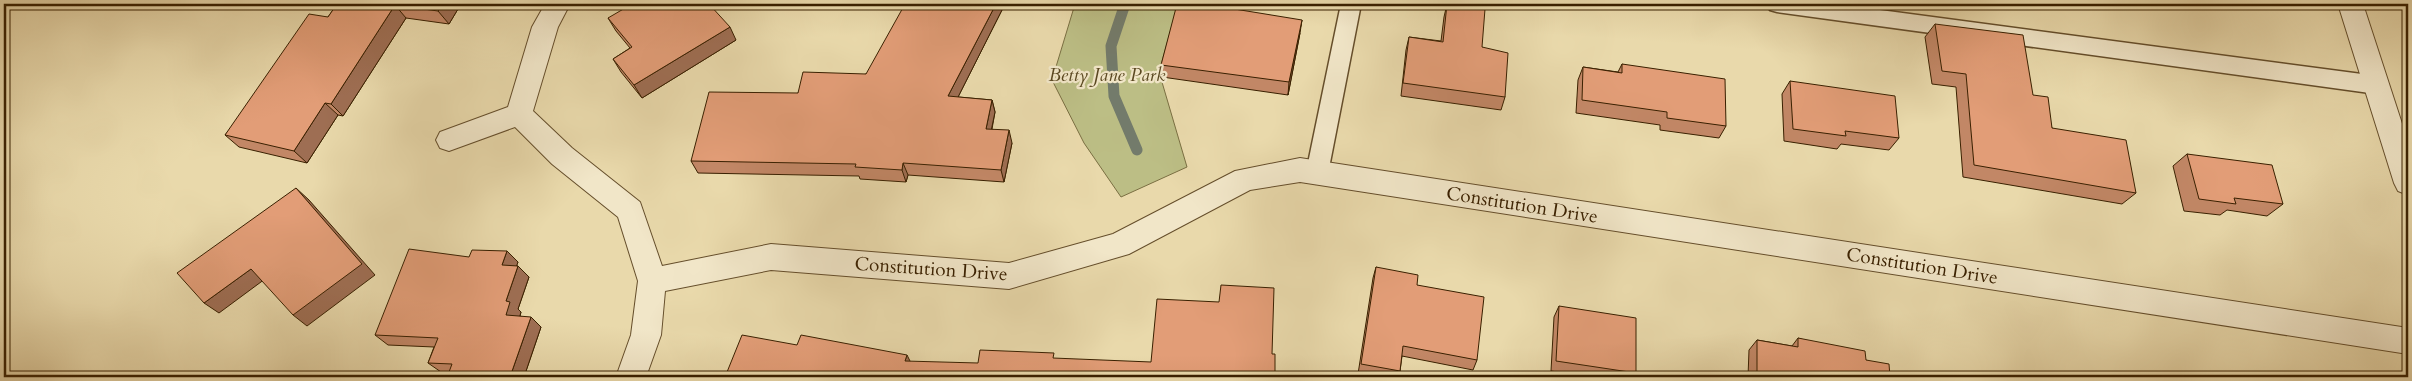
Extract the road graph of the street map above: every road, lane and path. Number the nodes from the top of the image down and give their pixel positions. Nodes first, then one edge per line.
1 (558, 4) edge
2 (1351, 4) edge
3 (1777, 4) edge
4 (2350, 4) edge
5 (2376, 85) junction
6 (519, 114) junction
7 (449, 140) dead end
8 (1318, 173) junction
9 (2408, 183) edge
10 (652, 281) junction
11 (2408, 341) edge
12 (631, 377) edge

1 - 6 street
2 - 8 lane
3 - 5 lane
4 - 5 street
5 - 9 street
6 - 7 street
6 - 10 street
8 - 10 street, Constitution Drive
8 - 11 street, Constitution Drive
10 - 12 street

